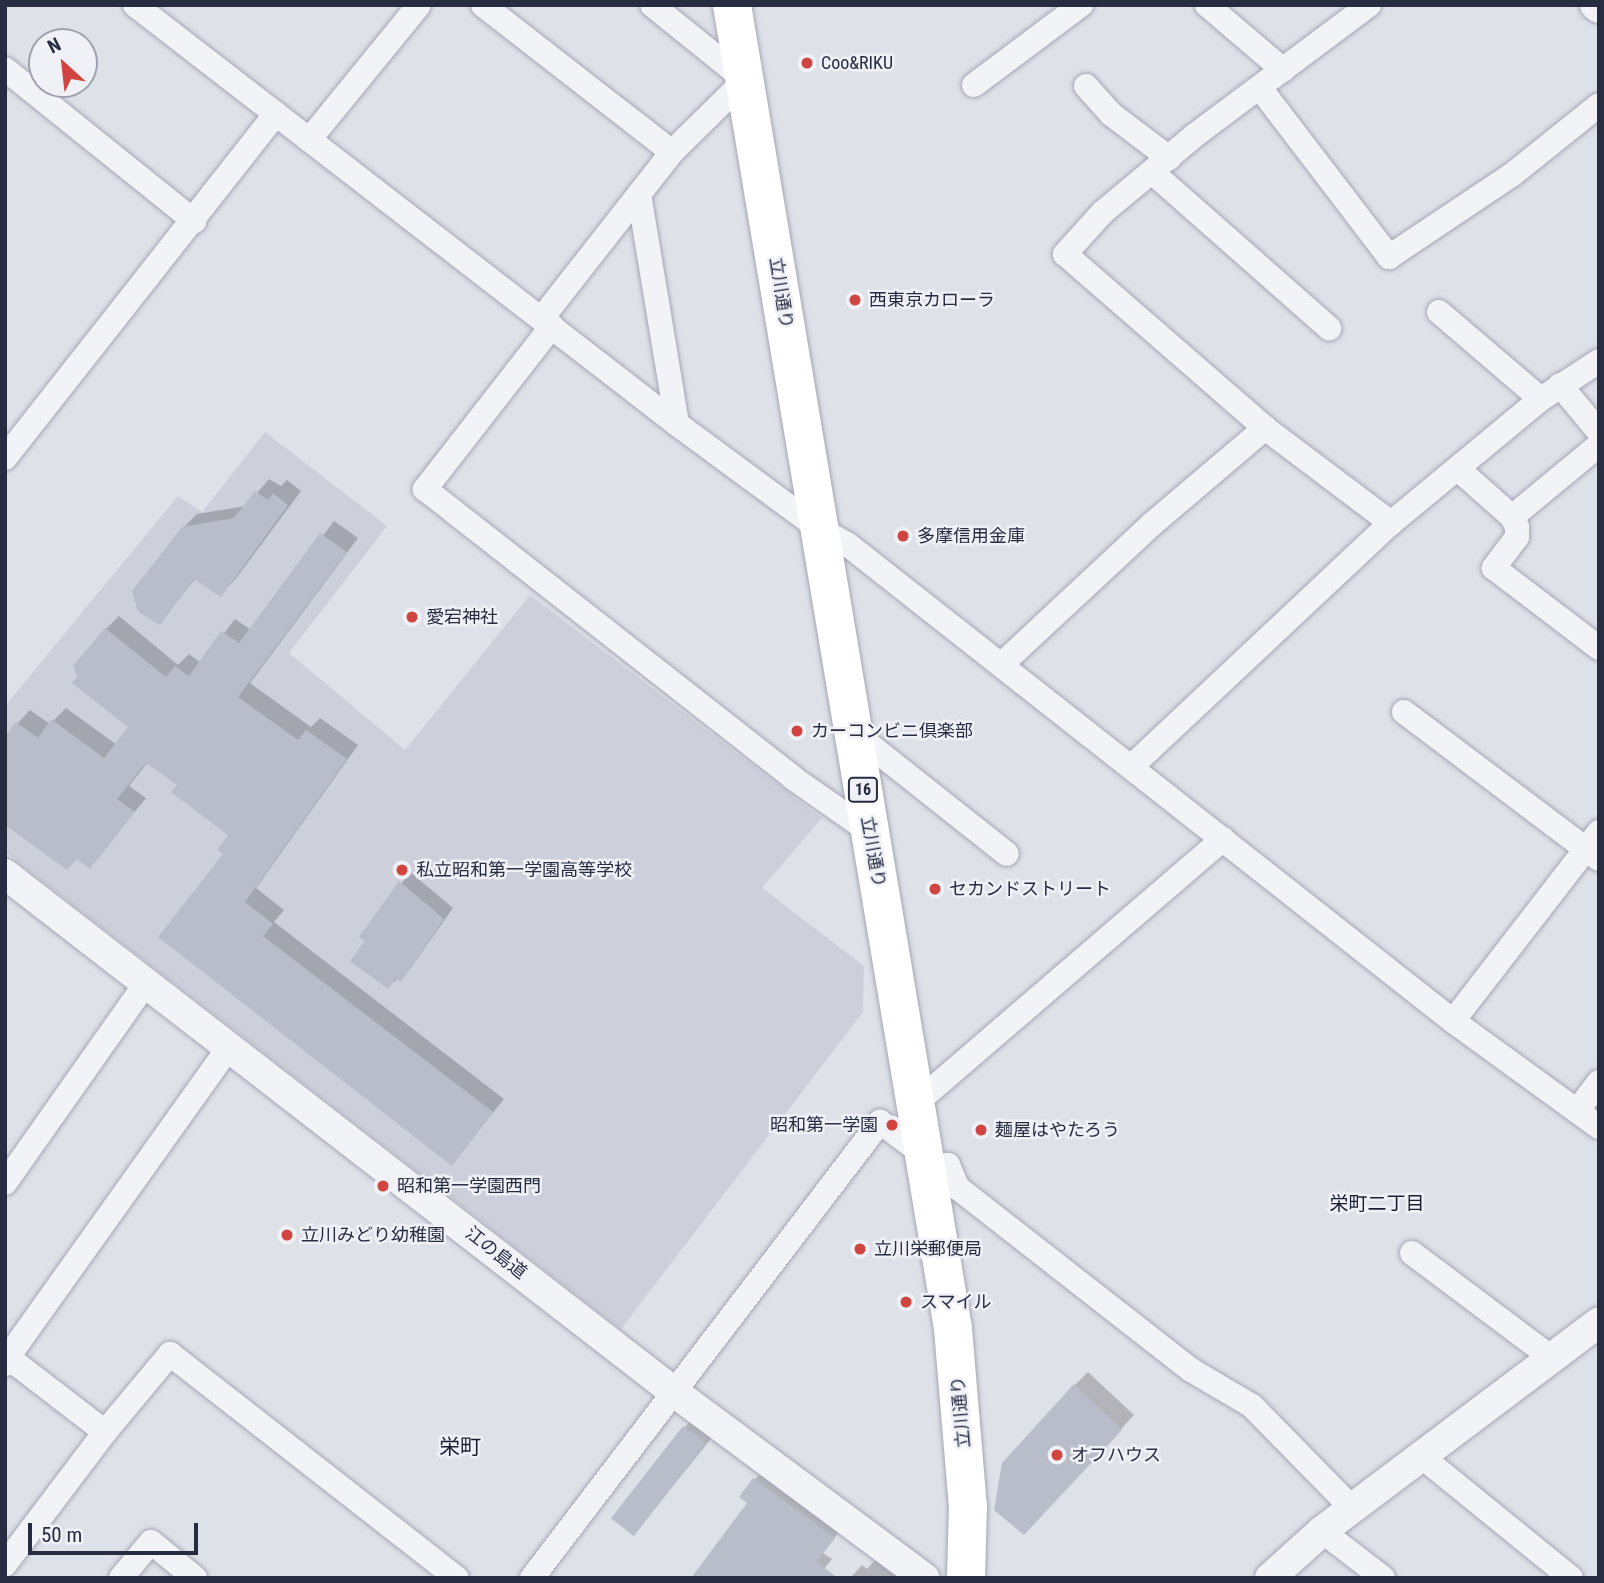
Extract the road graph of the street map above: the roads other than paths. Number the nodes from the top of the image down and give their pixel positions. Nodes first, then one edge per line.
1 (135, 5) edge
2 (483, 5) edge
3 (652, 5) edge
4 (732, 5) edge
5 (1081, 5) edge
6 (1207, 5) edge
7 (1369, 5) edge
8 (412, 8) edge
9 (5, 69) edge
10 (1283, 70) junction
11 (745, 80) junction
12 (974, 85) dead end
13 (1086, 86) dead end
14 (1260, 88) junction
15 (1599, 105) edge
16 (276, 114) junction
17 (309, 140) junction
18 (672, 152) junction
19 (1161, 165) junction
20 (639, 194) junction
21 (194, 221) junction
22 (1439, 312) dead end
23 (547, 322) junction
24 (1329, 328) dead end
25 (1599, 361) edge
26 (1550, 392) junction
27 (677, 425) junction
28 (1265, 428) junction
29 (13, 431) edge
30 (1599, 432) edge
31 (1599, 445) edge
32 (5, 458) edge
33 (1458, 469) junction
34 (1512, 516) junction
35 (1391, 523) junction
36 (818, 528) junction
37 (1599, 648) edge
38 (1002, 664) junction
39 (1404, 712) dead end
40 (853, 732) junction
41 (1133, 765) junction
42 (870, 832) junction
43 (1223, 839) junction
44 (1594, 847) edge
45 (1007, 854) dead end
46 (5, 874) edge
47 (147, 982) junction
48 (1453, 1021) junction
49 (230, 1046) junction
50 (1599, 1082) edge
51 (916, 1103) junction
52 (1577, 1111) junction
53 (1599, 1127) edge
54 (925, 1162) junction
55 (5, 1183) edge
56 (1412, 1253) dead end
57 (1599, 1322) edge
58 (6, 1357) edge
59 (1552, 1358) junction
60 (674, 1392) junction
61 (104, 1432) junction
62 (1422, 1456) junction
63 (1353, 1509) junction
64 (1322, 1531) junction
65 (5, 1564) edge
66 (121, 1578) edge
67 (195, 1578) edge
68 (457, 1578) edge
69 (532, 1578) edge
70 (924, 1578) edge
71 (966, 1578) edge
72 (1270, 1578) edge
73 (1383, 1578) edge
74 (1571, 1578) edge

1 - 16 street
2 - 18 street
3 - 11 street
4 - 11 main road, 立川通り / 16
5 - 12 street
6 - 10 street
7 - 10 street
8 - 17 street
9 - 21 street
10 - 14 street
11 - 18 street
11 - 36 main road, 立川通り / 16
13 - 19 street
14 - 15 street
14 - 19 street
16 - 17 street
16 - 21 street
17 - 23 street
18 - 20 street
19 - 24 street
19 - 28 street
20 - 23 street
20 - 27 street
21 - 29 street
22 - 26 street
23 - 27 street
23 - 42 street
25 - 26 street
26 - 30 street
26 - 33 street
27 - 36 street
28 - 35 street
28 - 38 street
29 - 32 street
31 - 34 street
33 - 34 street
33 - 35 street
34 - 37 street
35 - 41 street
36 - 38 street
36 - 40 main road, 立川通り / 16
38 - 41 street
39 - 44 street
40 - 42 main road, 立川通り / 16
40 - 45 street
41 - 43 street
42 - 51 main road, 立川通り / 16
43 - 48 street
43 - 51 street
44 - 48 street
46 - 47 street, 江の島道
47 - 49 street, 江の島道
47 - 55 street
48 - 52 street
49 - 58 street
49 - 60 street, 江の島道
50 - 52 street
51 - 54 main road, 立川通り / 16
52 - 53 street
54 - 60 street
54 - 63 street
54 - 71 main road, 立川通り / 16
56 - 59 street
57 - 59 street
58 - 61 street
59 - 62 street
60 - 69 street
60 - 70 street, 江の島道
61 - 65 street
61 - 68 street
62 - 63 street
62 - 74 street
63 - 64 street
64 - 72 street
64 - 73 street
66 - 67 street

